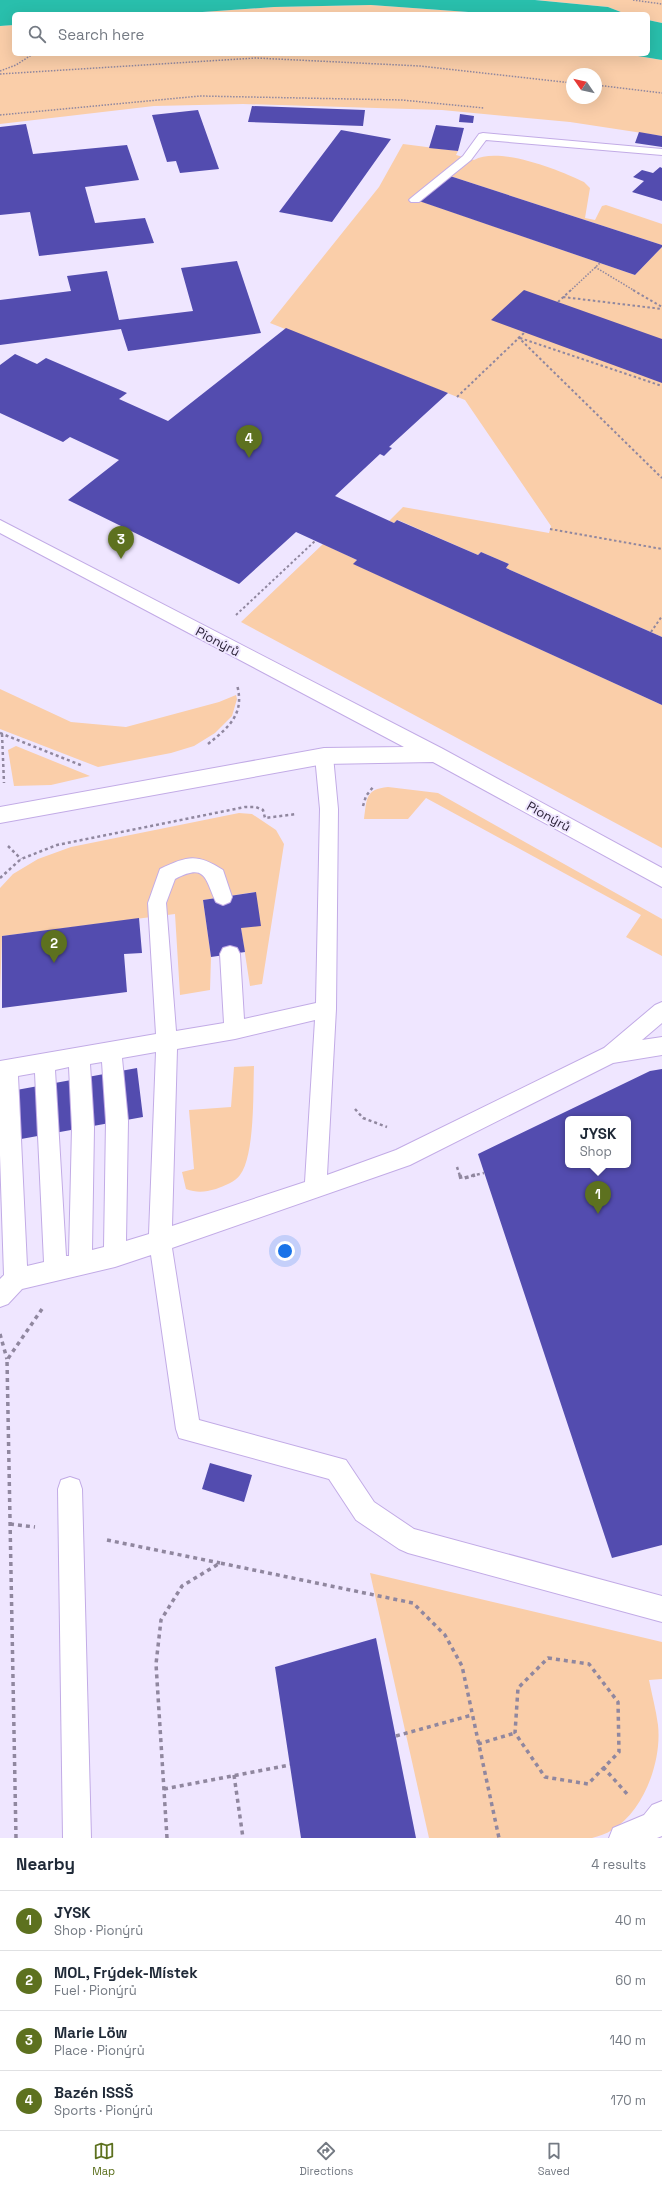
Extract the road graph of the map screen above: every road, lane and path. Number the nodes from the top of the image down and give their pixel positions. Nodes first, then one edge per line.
1 (633, 0) edge
2 (662, 4) edge
3 (30, 56) edge
4 (0, 72) edge
5 (566, 82) edge
6 (602, 86) edge
7 (662, 93) edge
8 (488, 108) dead end
9 (0, 115) edge
10 (662, 152) edge
11 (415, 200) dead end
12 (600, 263) dead end
13 (595, 267) junction
14 (563, 297) junction
15 (558, 302) dead end
16 (662, 308) edge
17 (524, 333) dead end
18 (518, 337) junction
19 (662, 386) edge
20 (457, 396) dead end
21 (662, 478) edge
22 (0, 526) edge
23 (550, 529) dead end
24 (315, 541) dead end
25 (662, 549) edge
26 (662, 616) edge
27 (234, 617) dead end
28 (651, 632) dead end
29 (235, 682) dead end
30 (0, 734) edge
31 (207, 744) dead end
32 (436, 754) junction
33 (324, 756) junction
34 (89, 768) dead end
35 (376, 784) dead end
36 (363, 806) junction
37 (329, 809) junction
38 (362, 811) dead end
39 (0, 815) edge
40 (0, 878) edge
41 (662, 878) edge
42 (223, 897) dead end
43 (230, 954) dead end
44 (326, 1009) junction
45 (662, 1011) edge
46 (235, 1030) junction
47 (167, 1040) junction
48 (662, 1046) edge
49 (111, 1052) junction
50 (611, 1054) junction
51 (79, 1056) junction
52 (45, 1062) junction
53 (3, 1069) edge
54 (353, 1107) dead end
55 (393, 1129) dead end
56 (315, 1190) junction
57 (160, 1242) junction
58 (115, 1256) junction
59 (80, 1263) junction
60 (56, 1271) junction
61 (16, 1278) junction
62 (0, 1296) edge
63 (0, 1334) edge
64 (7, 1360) junction
65 (70, 1489) dead end
66 (10, 1524) junction
67 (71, 1532) junction
68 (220, 1564) junction
69 (662, 1609) edge
70 (472, 1715) junction
71 (515, 1733) junction
72 (396, 1736) dead end
73 (478, 1744) junction
74 (290, 1765) dead end
75 (234, 1775) junction
76 (164, 1789) junction
77 (662, 1815) edge
78 (16, 1838) edge
79 (77, 1838) edge
80 (167, 1838) edge
81 (243, 1838) edge
82 (499, 1838) edge
83 (623, 1838) edge

1 - 2 path
3 - 4 path
4 - 5 path
6 - 7 path
8 - 9 path
10 - 11 lane
12 - 13 path
13 - 14 path
13 - 16 path
14 - 15 path
14 - 16 path
17 - 18 path
18 - 19 path
18 - 20 path
18 - 21 path
22 - 32 street, Pionýrů
23 - 25 path
24 - 27 path
26 - 28 path
29 - 31 path
30 - 34 path
32 - 33 street, Pionýrů
32 - 41 street, Pionýrů
33 - 37 lane
33 - 39 street, Pionýrů
35 - 36 path
36 - 37 path
36 - 38 path
37 - 40 path
37 - 44 lane
42 - 47 lane
43 - 46 lane
44 - 46 lane
44 - 56 lane
45 - 50 lane
46 - 47 lane
47 - 49 lane
47 - 57 lane
48 - 50 lane
49 - 51 lane
49 - 58 lane
50 - 56 lane
51 - 52 lane
51 - 59 lane
52 - 53 lane
52 - 60 lane
53 - 61 lane
54 - 55 path
56 - 57 lane
57 - 58 lane
57 - 69 lane
58 - 59 lane
59 - 60 lane
60 - 61 lane
60 - 64 path
61 - 62 lane
63 - 64 path
64 - 66 path
65 - 67 lane
66 - 67 path
66 - 78 path
67 - 68 path
67 - 79 lane
68 - 70 path
68 - 76 path
70 - 72 path
70 - 73 path
71 - 71 path
71 - 73 path
73 - 82 path
74 - 75 path
75 - 76 path
75 - 81 path
76 - 80 path
77 - 83 lane

